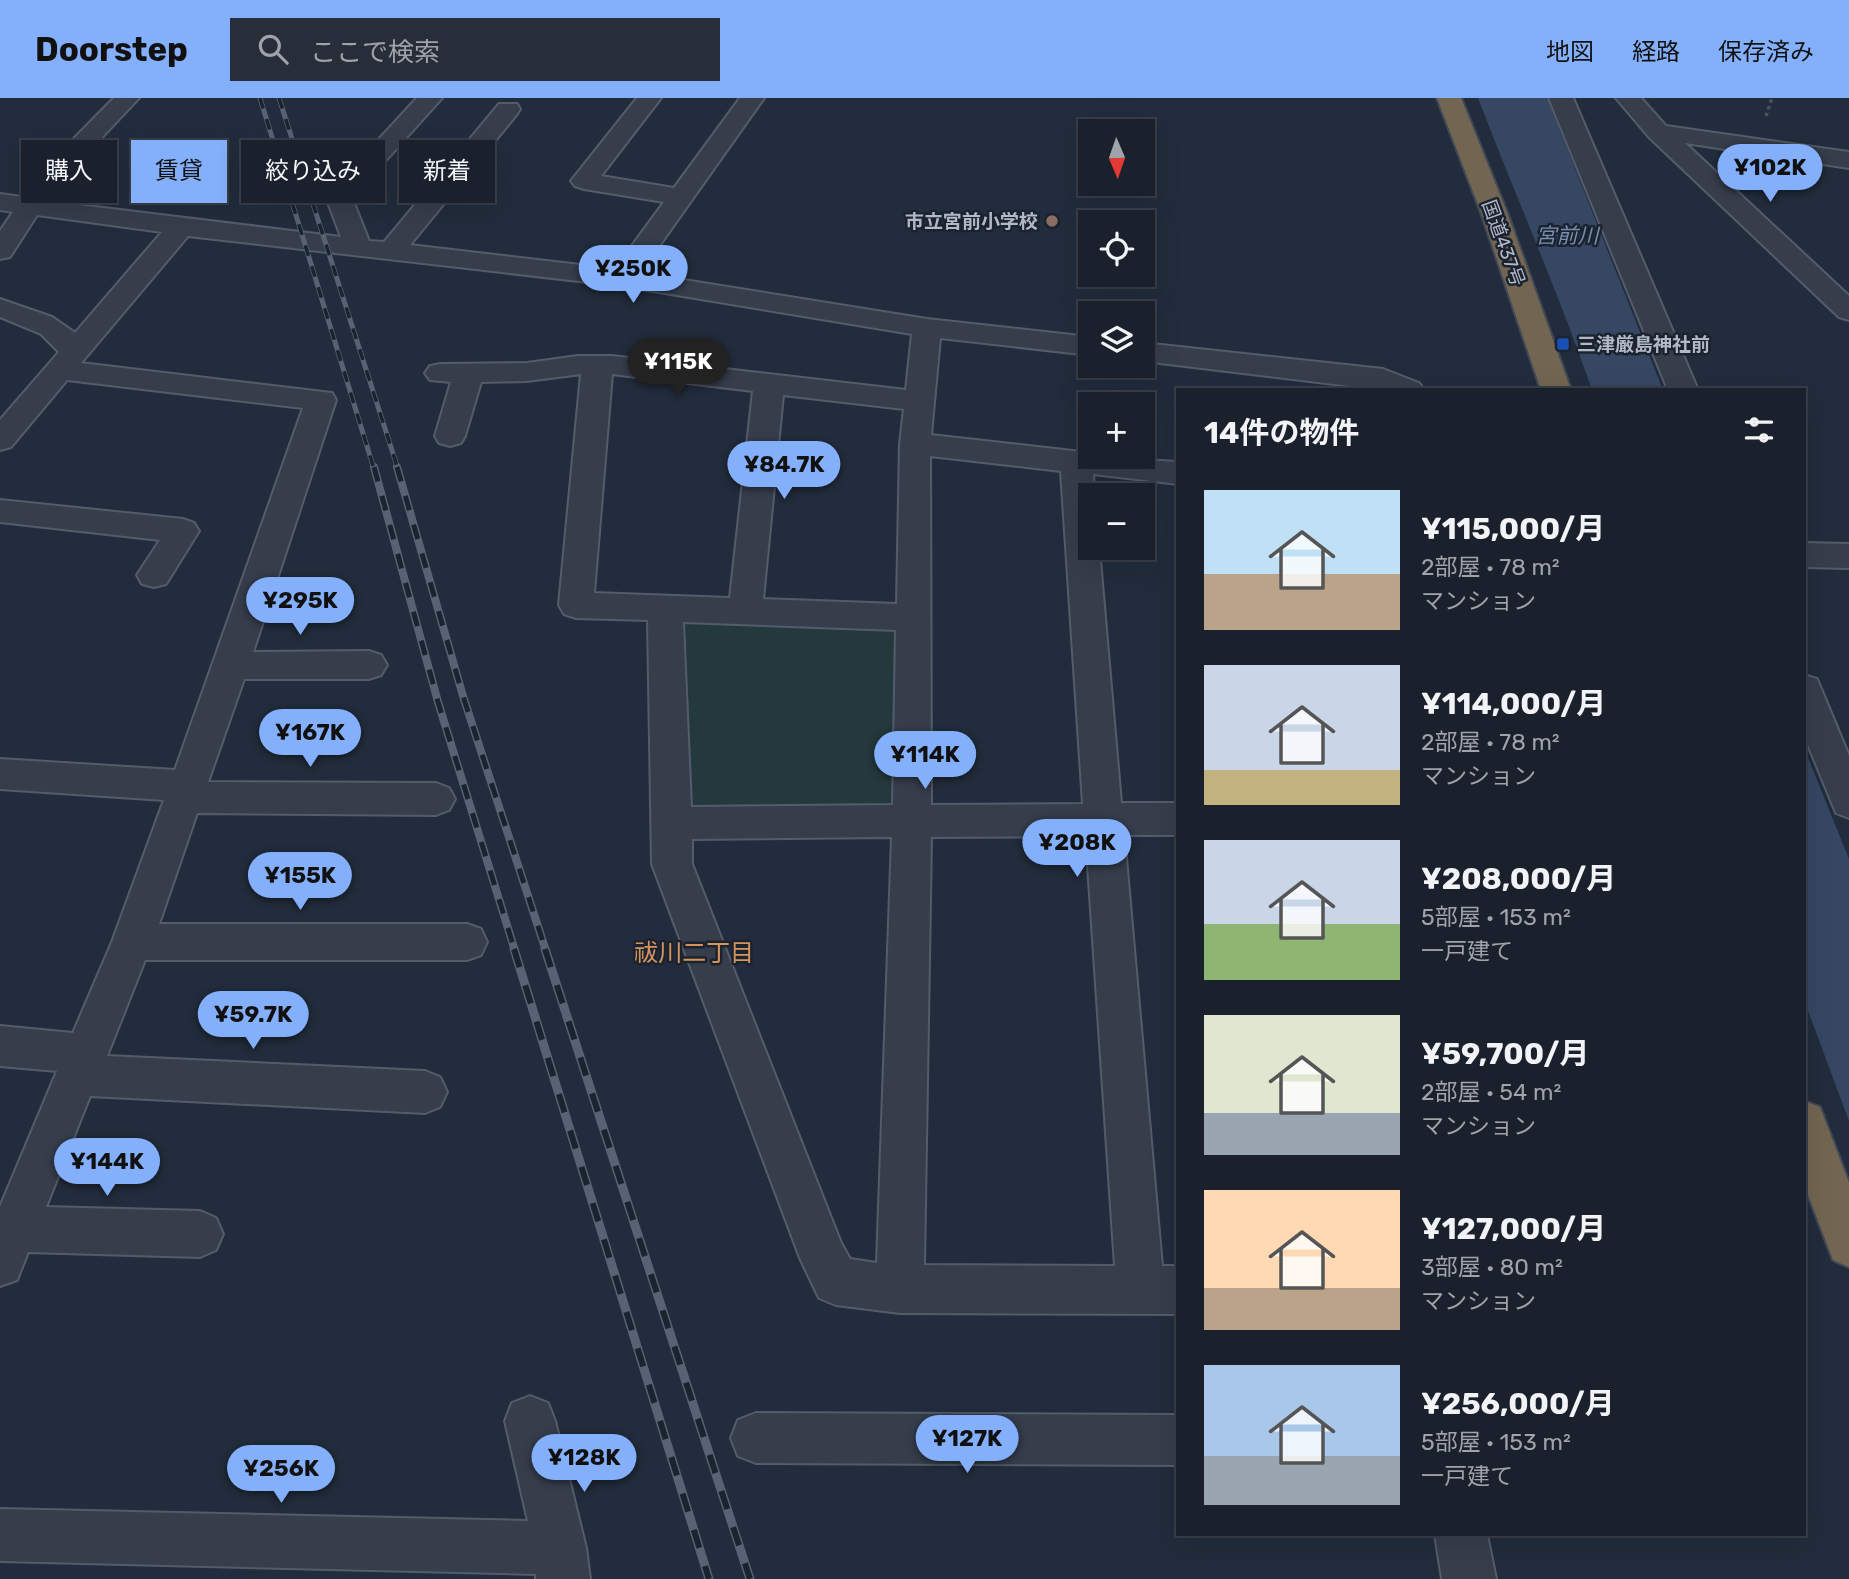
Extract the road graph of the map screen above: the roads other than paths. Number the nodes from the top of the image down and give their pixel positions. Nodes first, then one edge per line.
1 (127, 98) edge
2 (430, 98) edge
3 (649, 98) edge
4 (752, 98) edge
5 (1449, 98) edge
6 (1561, 98) edge
7 (1628, 98) edge
8 (508, 109) dead end
9 (1658, 132) junction
10 (1849, 160) edge
11 (679, 197) junction
12 (0, 202) edge
13 (30, 208) junction
14 (181, 228) junction
15 (358, 246) junction
16 (0, 251) edge
17 (390, 253) junction
18 (622, 278) junction
19 (0, 308) edge
20 (1849, 311) edge
21 (927, 328) junction
22 (1078, 345) edge
23 (1155, 355) edge
24 (67, 361) junction
25 (597, 365) junction
26 (1241, 376) edge
27 (769, 384) junction
28 (1404, 388) edge
29 (1555, 388) edge
30 (1682, 388) edge
31 (917, 401) junction
32 (450, 436) dead end
33 (0, 440) edge
34 (915, 444) junction
35 (1076, 463) junction
36 (1176, 473) edge
37 (0, 511) edge
38 (1806, 555) edge
39 (1849, 556) edge
40 (154, 575) dead end
41 (665, 610) junction
42 (745, 612) junction
43 (915, 618) junction
44 (369, 665) dead end
45 (231, 666) junction
46 (1806, 694) edge
47 (0, 774) edge
48 (186, 791) junction
49 (436, 799) dead end
50 (1849, 802) edge
51 (1176, 819) edge
52 (1103, 820) junction
53 (912, 821) junction
54 (673, 823) junction
55 (132, 942) junction
56 (467, 942) dead end
57 (0, 1046) edge
58 (81, 1064) junction
59 (425, 1092) dead end
60 (1806, 1127) edge
61 (200, 1234) dead end
62 (1849, 1244) edge
63 (7, 1246) edge
64 (900, 1289) junction
65 (1159, 1290) edge
66 (530, 1421) dead end
67 (756, 1438) dead end
68 (1176, 1440) edge
69 (0, 1535) edge
70 (1461, 1536) edge
71 (561, 1564) edge
72 (1469, 1579) edge

1 - 13 street
2 - 15 street
3 - 11 street
4 - 11 street
5 - 29 highway, 国道437号
6 - 30 street
7 - 9 street
8 - 17 street
9 - 10 street
9 - 20 street
11 - 18 street
12 - 13 street
13 - 14 street
13 - 16 street
14 - 15 street
14 - 24 street
15 - 17 street
17 - 18 street
18 - 21 street
19 - 24 street
21 - 22 street
21 - 31 street
23 - 26 street
24 - 33 street
24 - 45 street
25 - 27 street
25 - 32 street
25 - 41 street
26 - 28 street
27 - 31 street
27 - 42 street
31 - 34 street
34 - 35 street
34 - 43 street
35 - 36 street
35 - 52 street
37 - 40 street
38 - 39 street
41 - 42 street
41 - 54 street
42 - 43 street
43 - 53 street
44 - 45 street
45 - 48 street
46 - 50 street
47 - 48 street
48 - 49 street
48 - 55 street
51 - 52 street
52 - 53 street
52 - 65 street
53 - 54 street
53 - 64 street
54 - 64 street
55 - 56 street
55 - 58 street
57 - 58 street
58 - 59 street
58 - 63 street
60 - 62 highway
61 - 63 street
64 - 65 street
66 - 71 street
67 - 68 street
69 - 71 street
70 - 72 street

